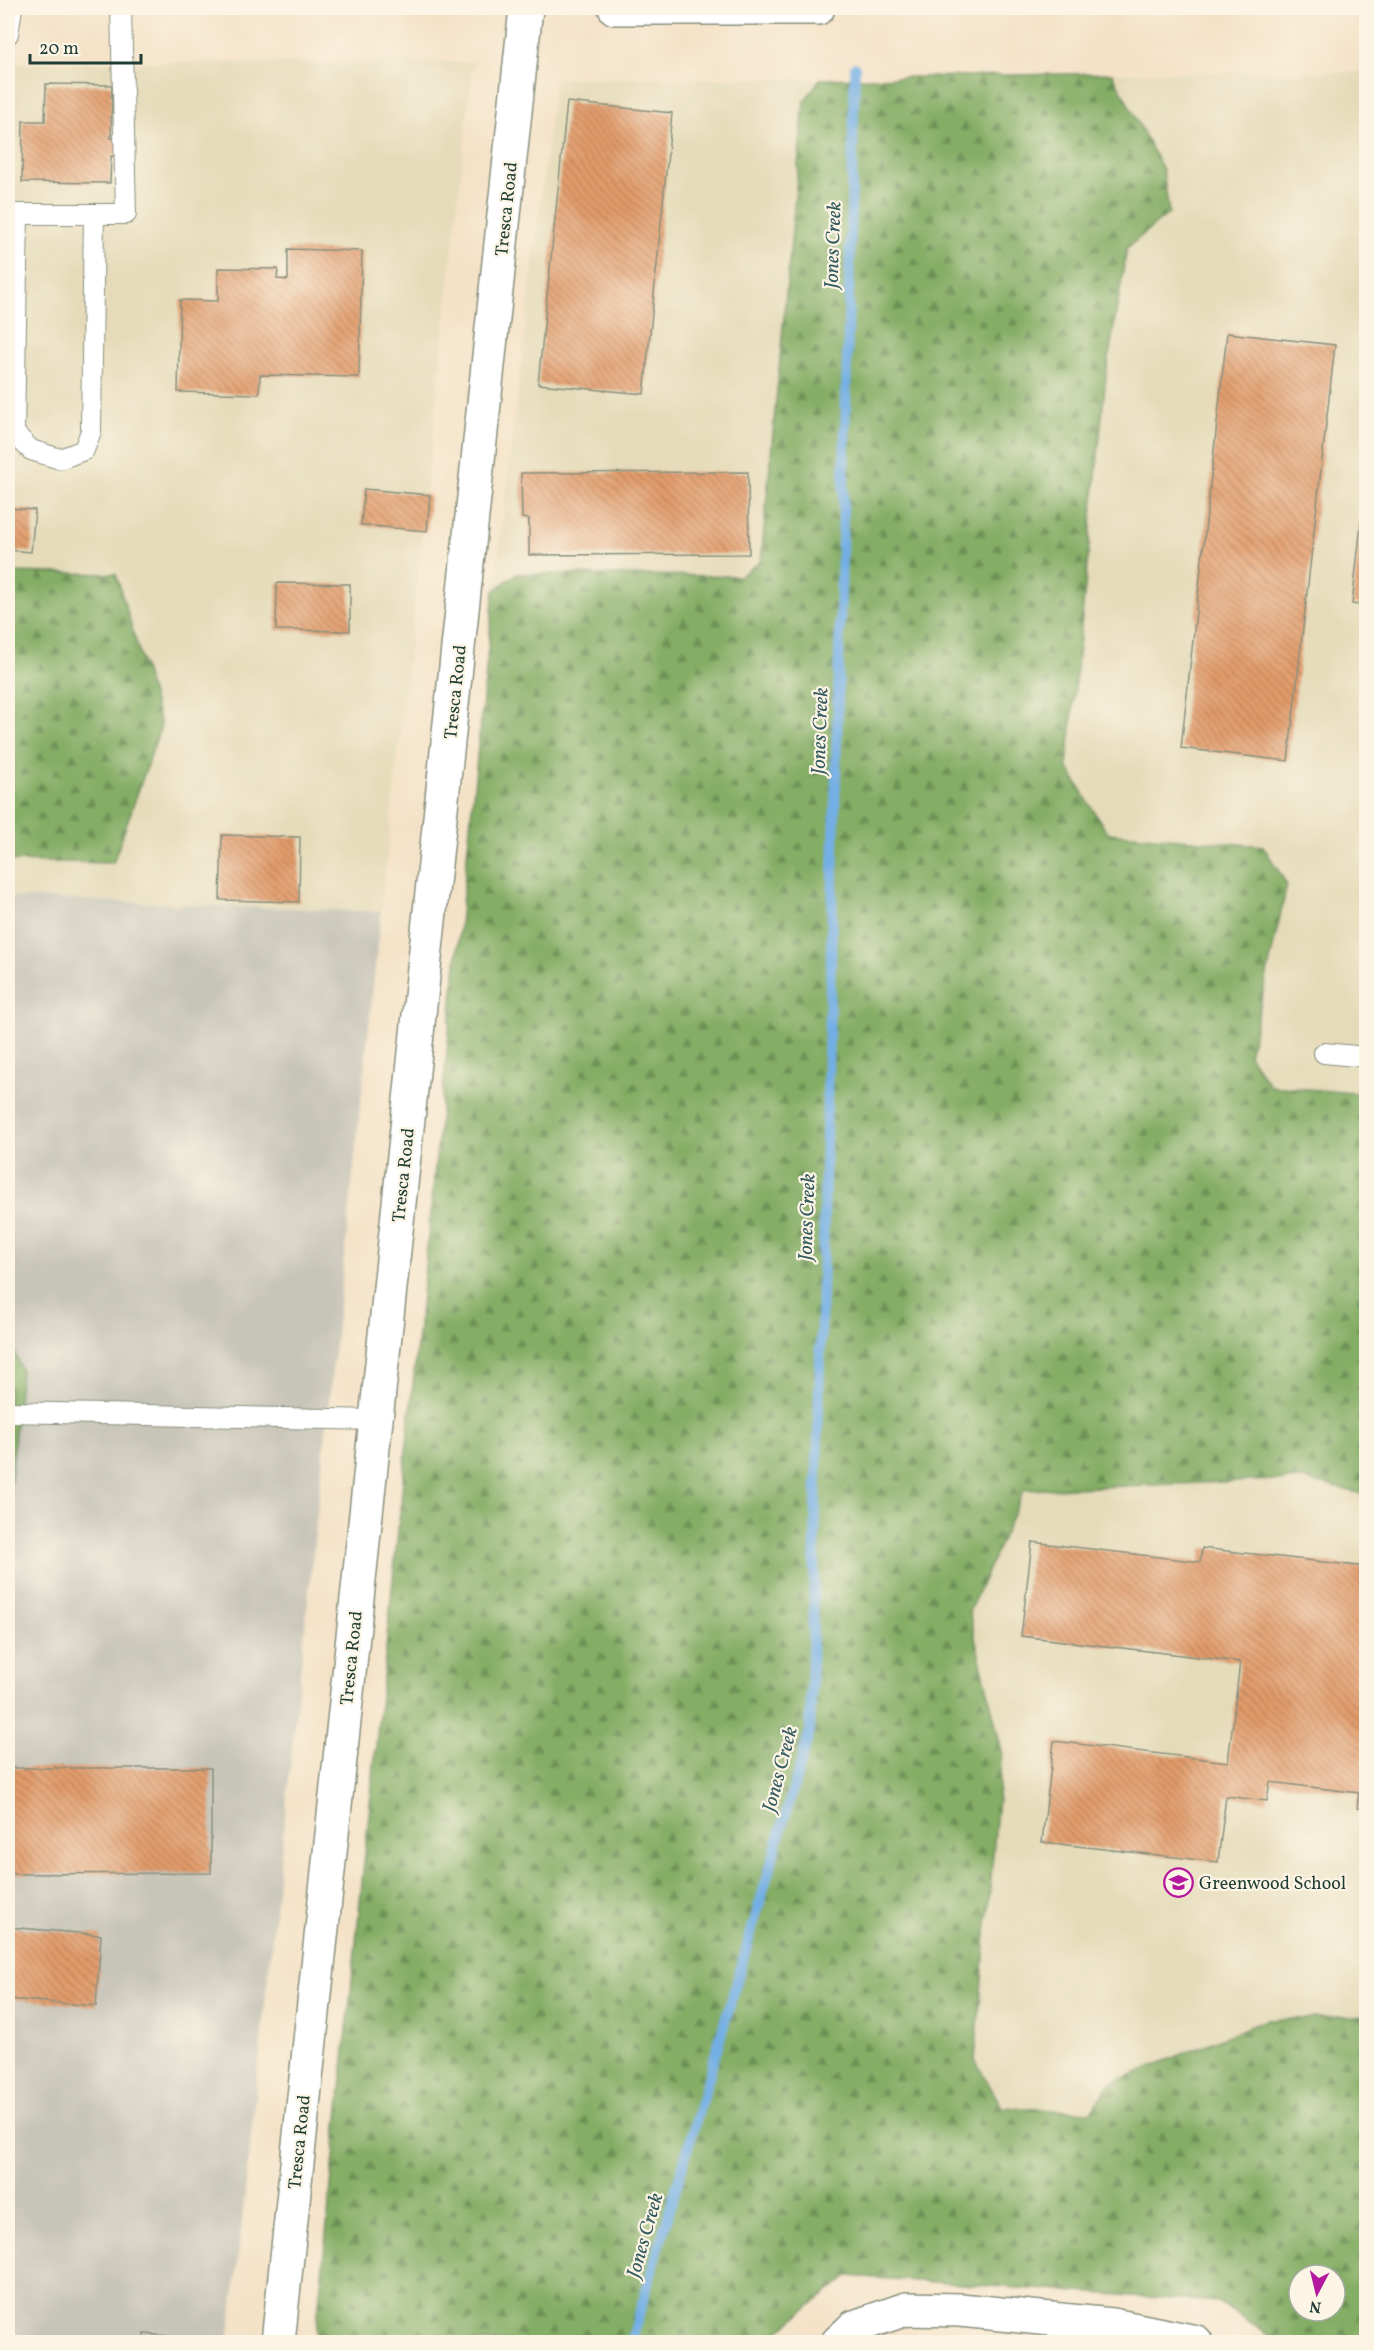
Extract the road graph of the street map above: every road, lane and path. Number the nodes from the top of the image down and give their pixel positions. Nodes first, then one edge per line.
1 (12, 8) edge
2 (121, 8) edge
3 (526, 8) edge
4 (615, 8) edge
5 (818, 8) edge
6 (8, 34) edge
7 (13, 214) edge
8 (94, 214) junction
9 (11, 433) edge
10 (1324, 1053) dead end
11 (1366, 1057) edge
12 (8, 1412) edge
13 (377, 1420) junction
14 (278, 2343) edge
15 (838, 2343) edge
16 (1196, 2343) edge

1 - 6 lane
2 - 8 lane
3 - 13 main road, Tresca Road
4 - 5 main road
7 - 8 lane
7 - 9 lane
8 - 9 lane
10 - 11 lane
12 - 13 lane
13 - 14 main road, Tresca Road
15 - 16 main road

